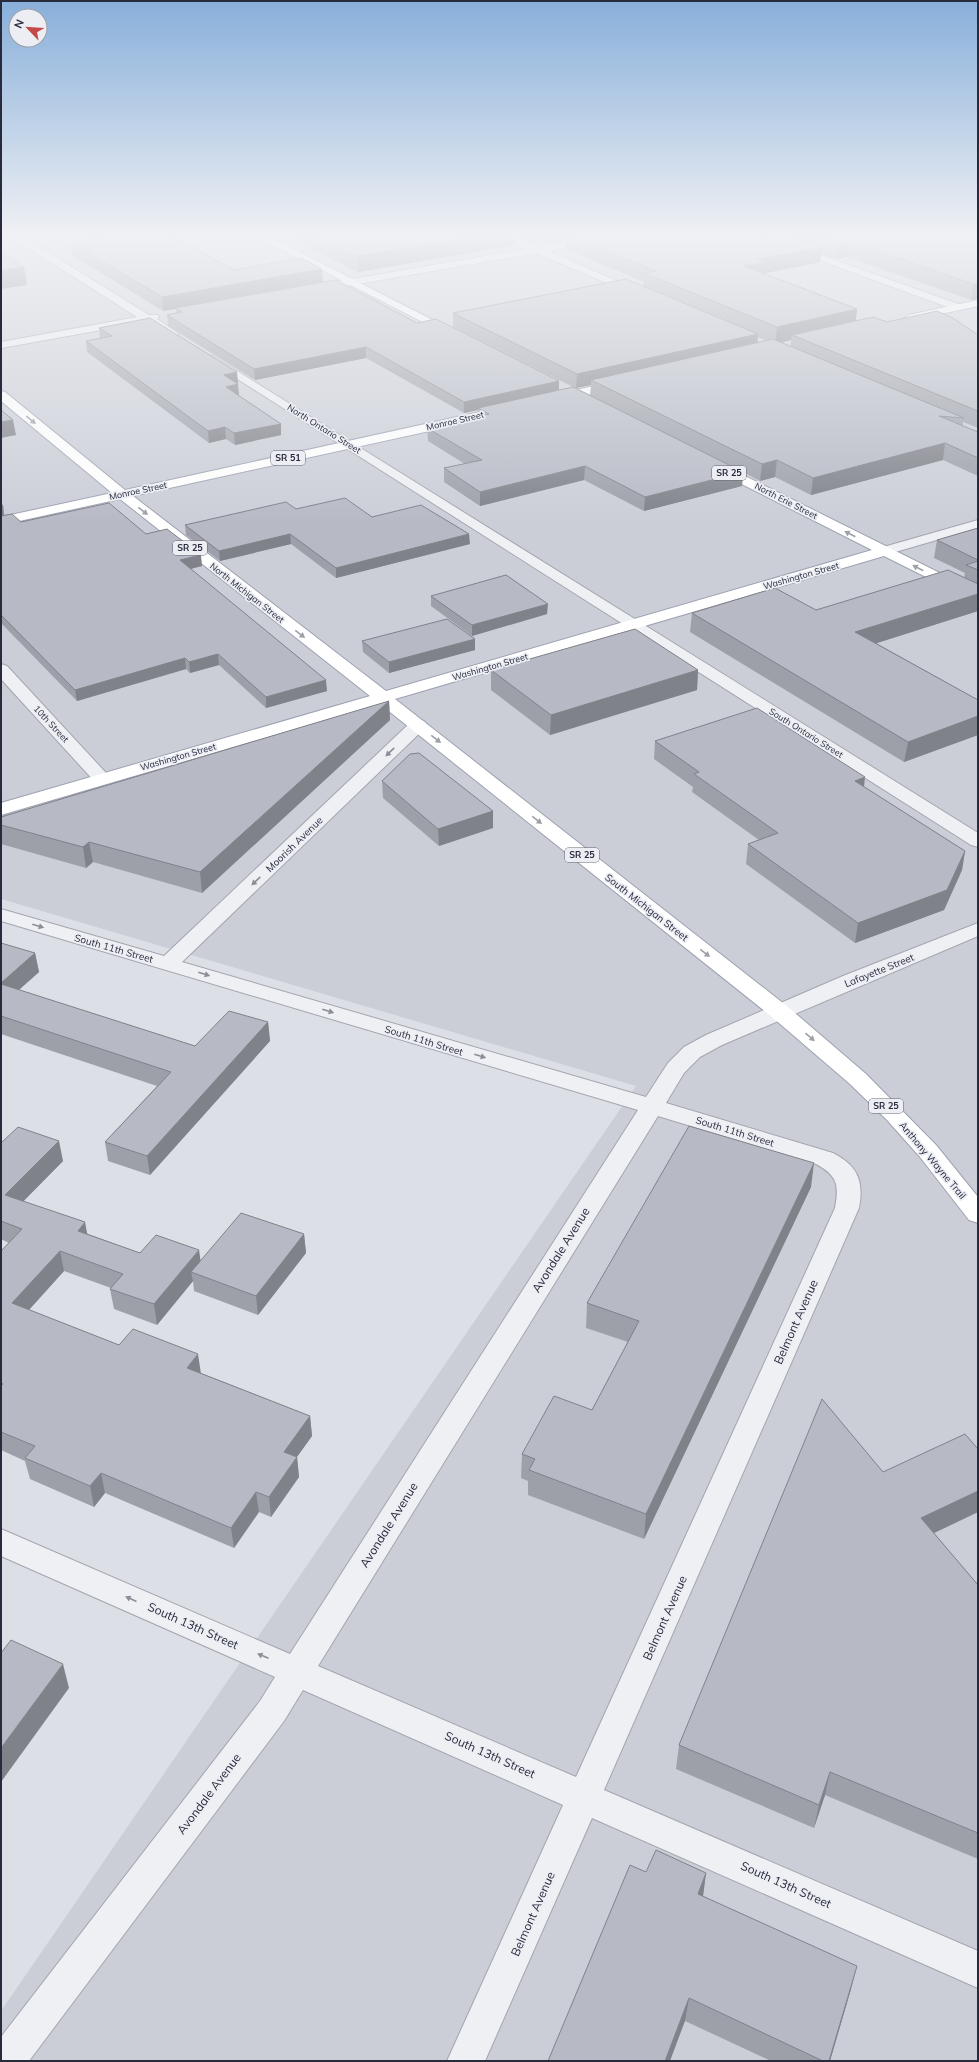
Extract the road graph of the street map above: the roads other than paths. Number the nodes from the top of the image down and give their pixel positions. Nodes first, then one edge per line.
1 (76, 331) edge
2 (168, 331) edge
3 (449, 331) edge
4 (466, 340) edge
5 (185, 342) edge
6 (1, 345) edge
7 (204, 354) edge
8 (631, 381) edge
9 (559, 387) edge
10 (1, 395) edge
11 (574, 395) junction
12 (539, 402) edge
13 (591, 403) edge
14 (517, 407) edge
15 (349, 445) junction
16 (704, 460) edge
17 (123, 495) junction
18 (1, 521) edge
19 (978, 524) edge
20 (885, 551) junction
21 (978, 598) edge
22 (634, 624) junction
23 (1, 670) edge
24 (382, 699) junction
25 (418, 725) junction
26 (101, 778) junction
27 (18, 804) junction
28 (1, 809) edge
29 (1, 812) edge
30 (978, 840) edge
31 (1, 915) edge
32 (978, 929) edge
33 (169, 963) junction
34 (780, 1012) junction
35 (651, 1106) junction
36 (844, 1172) joint
37 (978, 1214) edge
38 (1, 1542) edge
39 (298, 1672) junction
40 (585, 1797) junction
41 (978, 1970) edge
42 (6, 2061) edge
43 (466, 2061) edge

1 - 6 street
2 - 5 street
3 - 4 main road
7 - 15 street, North Ontario Street
8 - 11 main road
9 - 11 main road
10 -> 17 main road, North Michigan Street / SR 25
11 - 12 main road
11 - 13 main road
14 - 15 main road, Monroe Street / SR 51
15 - 17 main road, Monroe Street / SR 51
15 - 22 street, North Ontario Street
20 -> 16 main road, North Erie Street / SR 25
17 - 18 main road, Monroe Street / SR 51
17 -> 24 main road, North Michigan Street / SR 25
19 - 20 street, Washington Street
21 -> 20 main road, SR 25
20 - 22 main road, Washington Street
22 - 24 main road, Washington Street
22 - 30 street, South Ontario Street
23 - 26 street, 10th Street
24 - 25 main road, South Michigan Street / SR 25
24 - 26 main road, Washington Street
25 -> 33 street, Moorish Avenue
25 -> 34 main road, South Michigan Street / SR 25
26 - 27 main road, Washington Street
27 - 28 main road, Washington Street
27 - 29 main road
31 -> 33 street, South 11th Street
32 - 34 street, Lafayette Street
33 -> 35 street, South 11th Street
34 - 35 street, Avondale Avenue
34 -> 37 main road, Anthony Wayne Trail / SR 25
35 - 36 street, South 11th Street
35 - 39 street, Avondale Avenue
36 - 40 street, Belmont Avenue
39 -> 38 street, South 13th Street
39 - 40 street, South 13th Street
39 - 42 street, Avondale Avenue
40 - 41 street, South 13th Street
40 - 43 street, Belmont Avenue

